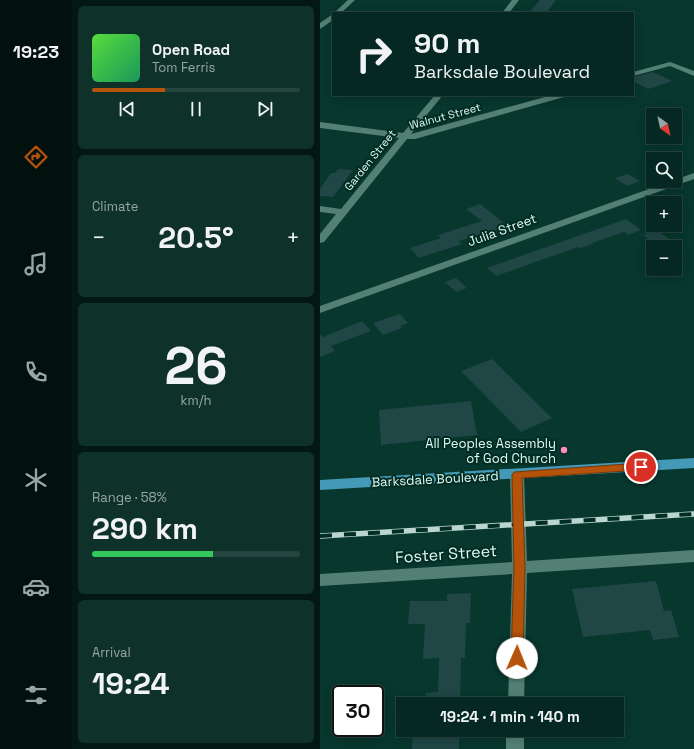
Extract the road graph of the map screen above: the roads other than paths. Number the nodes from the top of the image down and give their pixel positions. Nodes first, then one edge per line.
1 (352, 0) edge
2 (516, 0) edge
3 (338, 12) edge
4 (506, 12) edge
5 (332, 17) edge
6 (320, 27) edge
7 (634, 74) edge
8 (694, 74) edge
9 (437, 96) edge
10 (558, 96) edge
11 (320, 126) edge
12 (404, 137) junction
13 (694, 176) edge
14 (320, 209) edge
15 (343, 212) junction
16 (320, 240) edge
17 (320, 310) edge
18 (694, 463) edge
19 (517, 475) junction
20 (320, 486) edge
21 (694, 556) edge
22 (520, 567) junction
23 (320, 580) edge
24 (516, 697) edge
25 (515, 737) edge
26 (515, 749) edge

1 - 3 street
2 - 4 street
5 - 6 street
7 - 8 street
9 - 12 street, Garden Street
10 - 12 street, Walnut Street
11 - 12 street, Walnut Street
12 - 15 street, Garden Street
13 - 17 street, Julia Street
14 - 15 street
15 - 16 street, Garden Street
18 - 19 main road, Barksdale Boulevard
19 - 20 main road, Barksdale Boulevard
19 - 22 street
21 - 22 street, Foster Street
22 - 23 street, Foster Street
22 - 24 street
25 - 26 street

